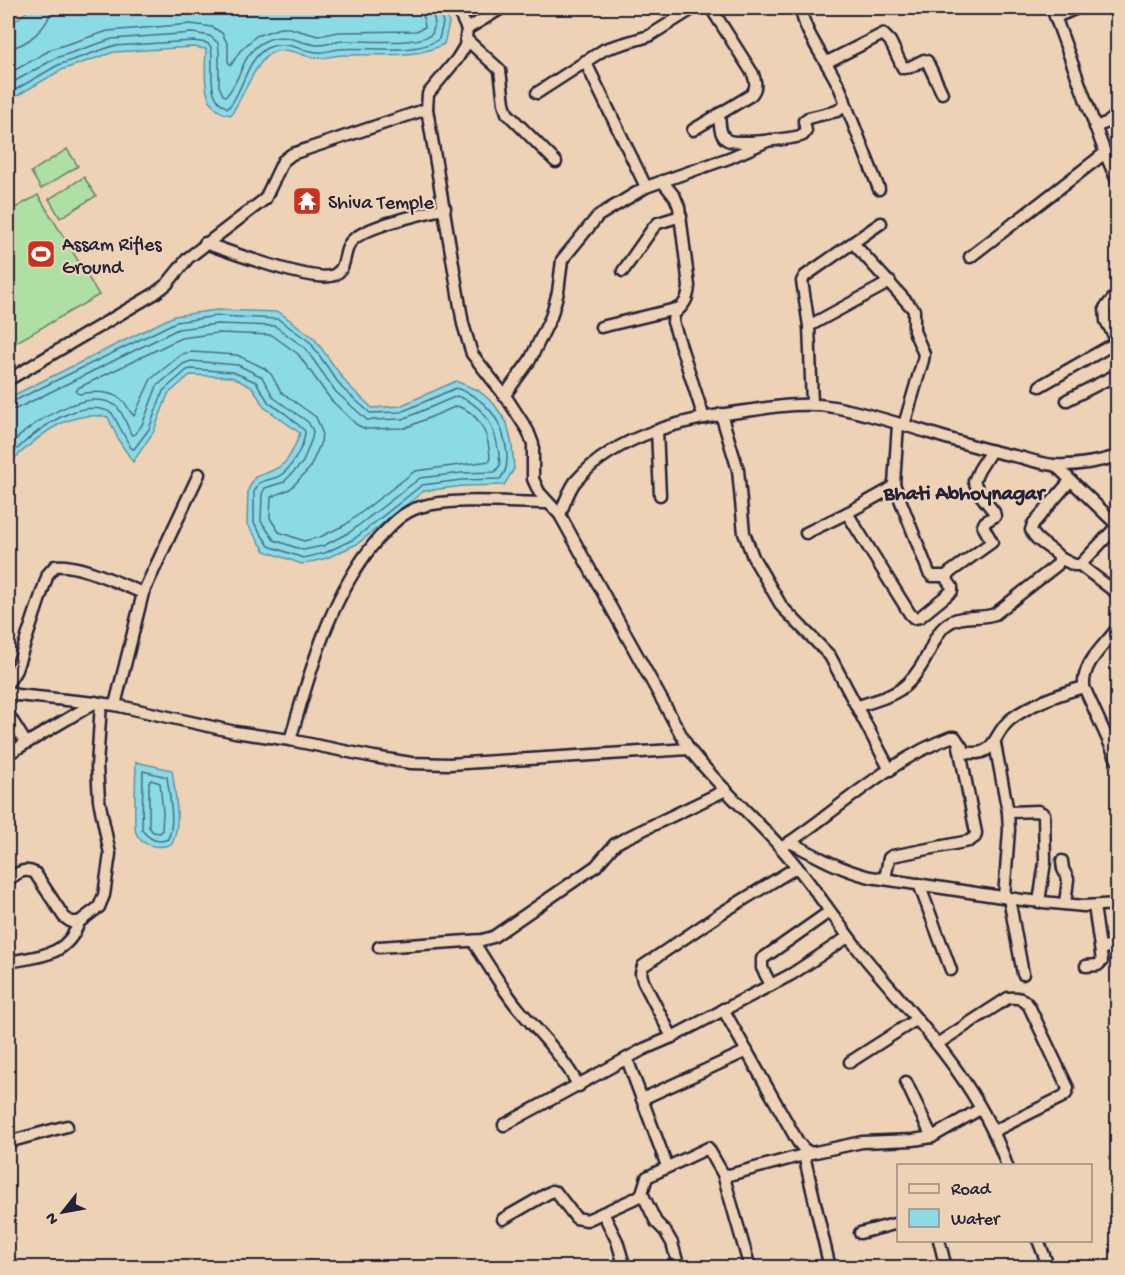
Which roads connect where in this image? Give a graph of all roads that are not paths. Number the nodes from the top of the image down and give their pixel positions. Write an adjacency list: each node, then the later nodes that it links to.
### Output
1 (457, 8): 8 (street)
2 (502, 8): 8 (street)
3 (694, 8): 9 (street)
4 (711, 8): 16 (street)
5 (801, 8): 10 (street)
6 (1077, 8): 7 (street)
7 (1054, 12): 17 (street)
8 (466, 34): 14 (street); 21 (street)
9 (585, 61): 11 (street); 24 (street)
10 (827, 62): 12 (street); 13 (street)
11 (537, 93)
12 (942, 93)
13 (846, 105): 19 (street); 25 (street)
14 (427, 109): 26 (street); 29 (street)
15 (1118, 109): 17 (street)
16 (720, 114): 18 (street); 19 (street)
17 (1095, 127): 20 (street)
18 (693, 130)
19 (770, 140): 22 (street)
20 (1105, 153): 23 (street); 31 (street)
21 (556, 162)
22 (662, 181): 24 (street); 27 (street)
23 (1118, 183)
24 (646, 187): 42 (street)
25 (879, 189)
26 (445, 208): 29 (street); 42 (street)
27 (681, 216): 32 (street); 35 (street)
28 (881, 223): 30 (street)
29 (205, 243): 40 (street)
30 (854, 244): 33 (street); 36 (street)
31 (970, 256)
32 (623, 271)
33 (890, 282): 36 (street); 47 (street)
34 (1118, 293): 38 (street)
35 (680, 308): 37 (street); 46 (street)
36 (809, 326): 44 (street)
37 (601, 327)
38 (1117, 343): 41 (street)
39 (1118, 374): 43 (street)
40 (8, 380)
41 (1040, 386)
42 (504, 396): 56 (street)
43 (1067, 400)
44 (812, 404): 45 (street); 47 (street)
45 (721, 414): 46 (street); 72 (street)
46 (704, 418): 48 (street)
47 (901, 424): 49 (street); 54 (street)
48 (657, 431): 55 (street); 58 (street)
49 (991, 451): 51 (street); 63 (street)
50 (1118, 456): 51 (street)
51 (1054, 465): 53 (street)
52 (199, 474): 64 (street)
53 (1070, 481): 59 (street); 61 (street)
54 (894, 484): 57 (street); 63 (street)
55 (660, 495)
56 (548, 503): 58 (street); 74 (street)
57 (848, 513): 60 (street); 63 (street)
58 (560, 515): 78 (street)
59 (1117, 526): 62 (street)
60 (806, 533)
61 (1060, 558): 62 (street); 72 (street)
62 (1080, 565): 65 (street)
63 (947, 576)
64 (143, 593): 67 (street); 71 (street)
65 (1118, 594)
66 (1118, 627): 68 (street)
67 (8, 683)
68 (1084, 687): 77 (street); 80 (street)
69 (8, 692): 70 (street)
70 (99, 702): 71 (street); 76 (street); 96 (street)
71 (115, 705): 74 (street)
72 (858, 706): 81 (street)
73 (8, 714): 76 (street)
74 (290, 740): 78 (street)
75 (958, 741): 77 (street); 81 (street); 87 (street)
76 (26, 743): 79 (street)
77 (995, 744): 83 (street)
78 (689, 749): 82 (street)
79 (8, 754)
80 (1118, 762)
81 (890, 770): 84 (street)
82 (726, 790): 84 (street); 98 (street)
83 (1008, 812): 90 (street); 91 (street)
84 (786, 845): 86 (street); 87 (street)
85 (1062, 861): 92 (street)
86 (797, 867): 95 (street); 109 (street)
87 (885, 879): 89 (street)
88 (8, 880): 96 (street)
89 (919, 884): 90 (street); 104 (street)
90 (1006, 898): 91 (street); 105 (street)
91 (1039, 902): 92 (street)
92 (1065, 904): 94 (street)
93 (1118, 904): 94 (street)
94 (1094, 906): 101 (street)
95 (829, 912): 97 (street); 106 (street)
96 (79, 922): 102 (street)
97 (848, 937): 106 (street); 108 (street)
98 (473, 941): 100 (street); 115 (street)
99 (1118, 944): 101 (street)
100 (379, 947)
101 (1101, 949): 103 (street)
102 (8, 962)
103 (1086, 966)
104 (951, 970)
105 (1023, 974)
106 (771, 985): 107 (street)
107 (723, 1010): 109 (street); 111 (street)
108 (917, 1019): 110 (street); 113 (street)
109 (672, 1037): 112 (street)
110 (937, 1044): 117 (street); 120 (street)
111 (747, 1051): 116 (street); 123 (street)
112 (627, 1059): 115 (street); 116 (street)
113 (850, 1062)
114 (906, 1082): 121 (street)
115 (579, 1086): 118 (street)
116 (642, 1099): 125 (street)
117 (980, 1109): 120 (street); 121 (street)
118 (504, 1125)
119 (67, 1126): 122 (street)
120 (994, 1131): 124 (street)
121 (932, 1137): 123 (street)
122 (8, 1142)
123 (807, 1154): 126 (street); 137 (street)
124 (1006, 1164)
125 (670, 1166): 126 (street); 127 (street)
126 (723, 1174): 136 (street)
127 (642, 1193): 128 (street); 135 (street)
128 (603, 1213): 129 (street); 134 (street)
129 (502, 1219)
130 (897, 1223): 131 (street)
131 (860, 1233)
132 (940, 1242): 138 (street)
133 (1039, 1242): 139 (street)
134 (625, 1268)
135 (679, 1268)
136 (750, 1268)
137 (830, 1268)
138 (946, 1268)
139 (1049, 1268)

